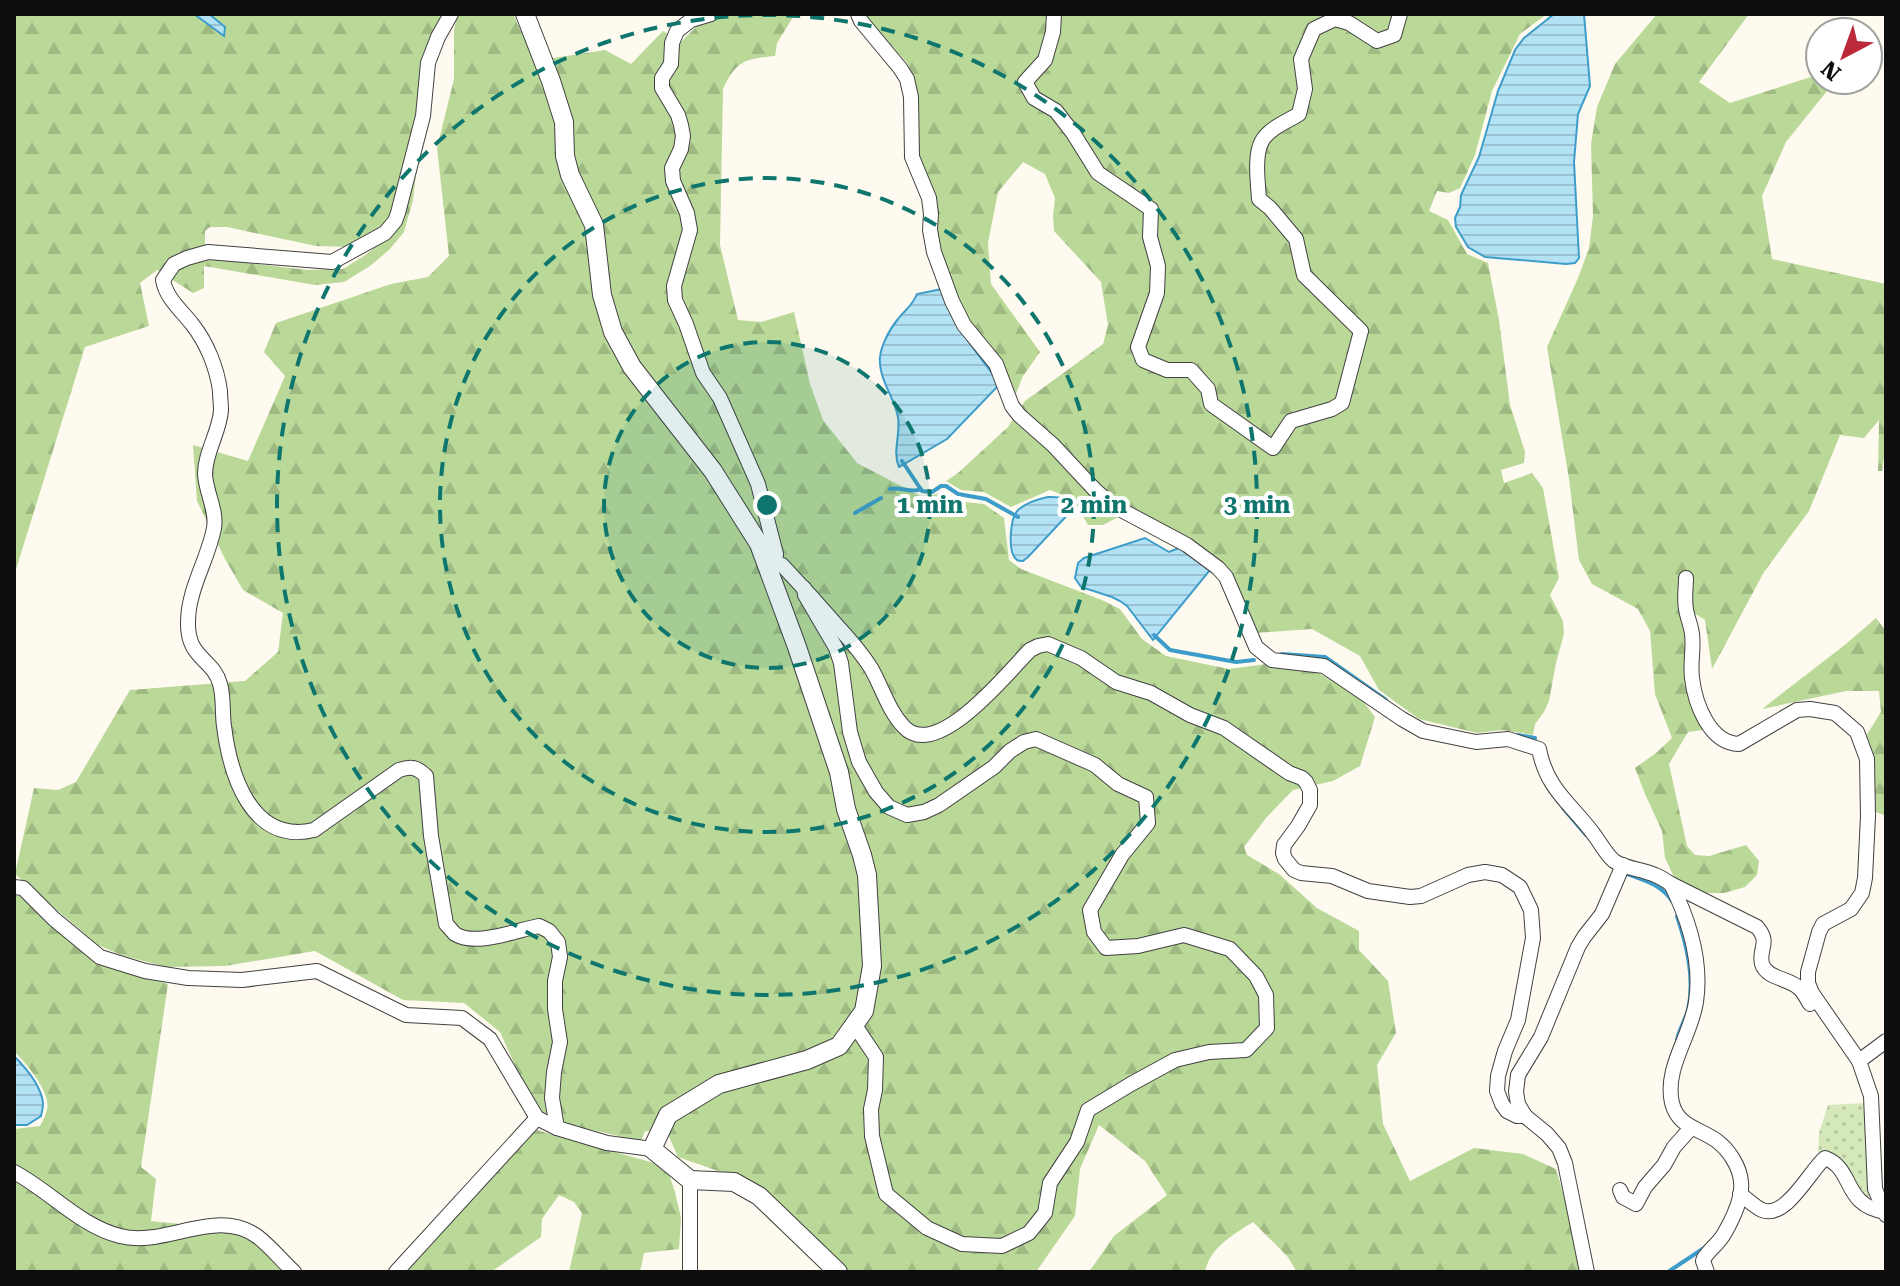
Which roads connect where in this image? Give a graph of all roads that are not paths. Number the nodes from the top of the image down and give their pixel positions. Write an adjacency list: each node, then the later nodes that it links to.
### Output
1 (451, 14): 19 (street)
2 (525, 14): 7 (street)
3 (711, 14): 7 (street)
4 (858, 14): 10 (street)
5 (1054, 14): 6 (street)
6 (1400, 14)
7 (771, 565): 9 (street); 14 (street)
8 (1686, 578): 13 (street)
9 (804, 588): 14 (street); 17 (street)
10 (1621, 870): 11 (street); 17 (street)
11 (1671, 884): 13 (street); 20 (street)
12 (14, 887): 18 (street)
13 (1829, 1017): 16 (street)
14 (854, 1024): 21 (street)
15 (1886, 1041): 16 (street)
16 (1859, 1061): 26 (street)
17 (1525, 1116): 31 (street)
18 (537, 1118): 19 (street); 28 (street)
19 (557, 1128): 21 (street)
20 (1689, 1130): 24 (street); 25 (street)
21 (652, 1149): 23 (street)
22 (14, 1172): 27 (street)
23 (690, 1180): 29 (street); 30 (street)
24 (1620, 1190)
25 (1740, 1194): 26 (street); 32 (street)
26 (1885, 1213)
27 (294, 1272)
28 (396, 1272)
29 (690, 1272)
30 (838, 1272)
31 (1587, 1272)
32 (1707, 1272)

